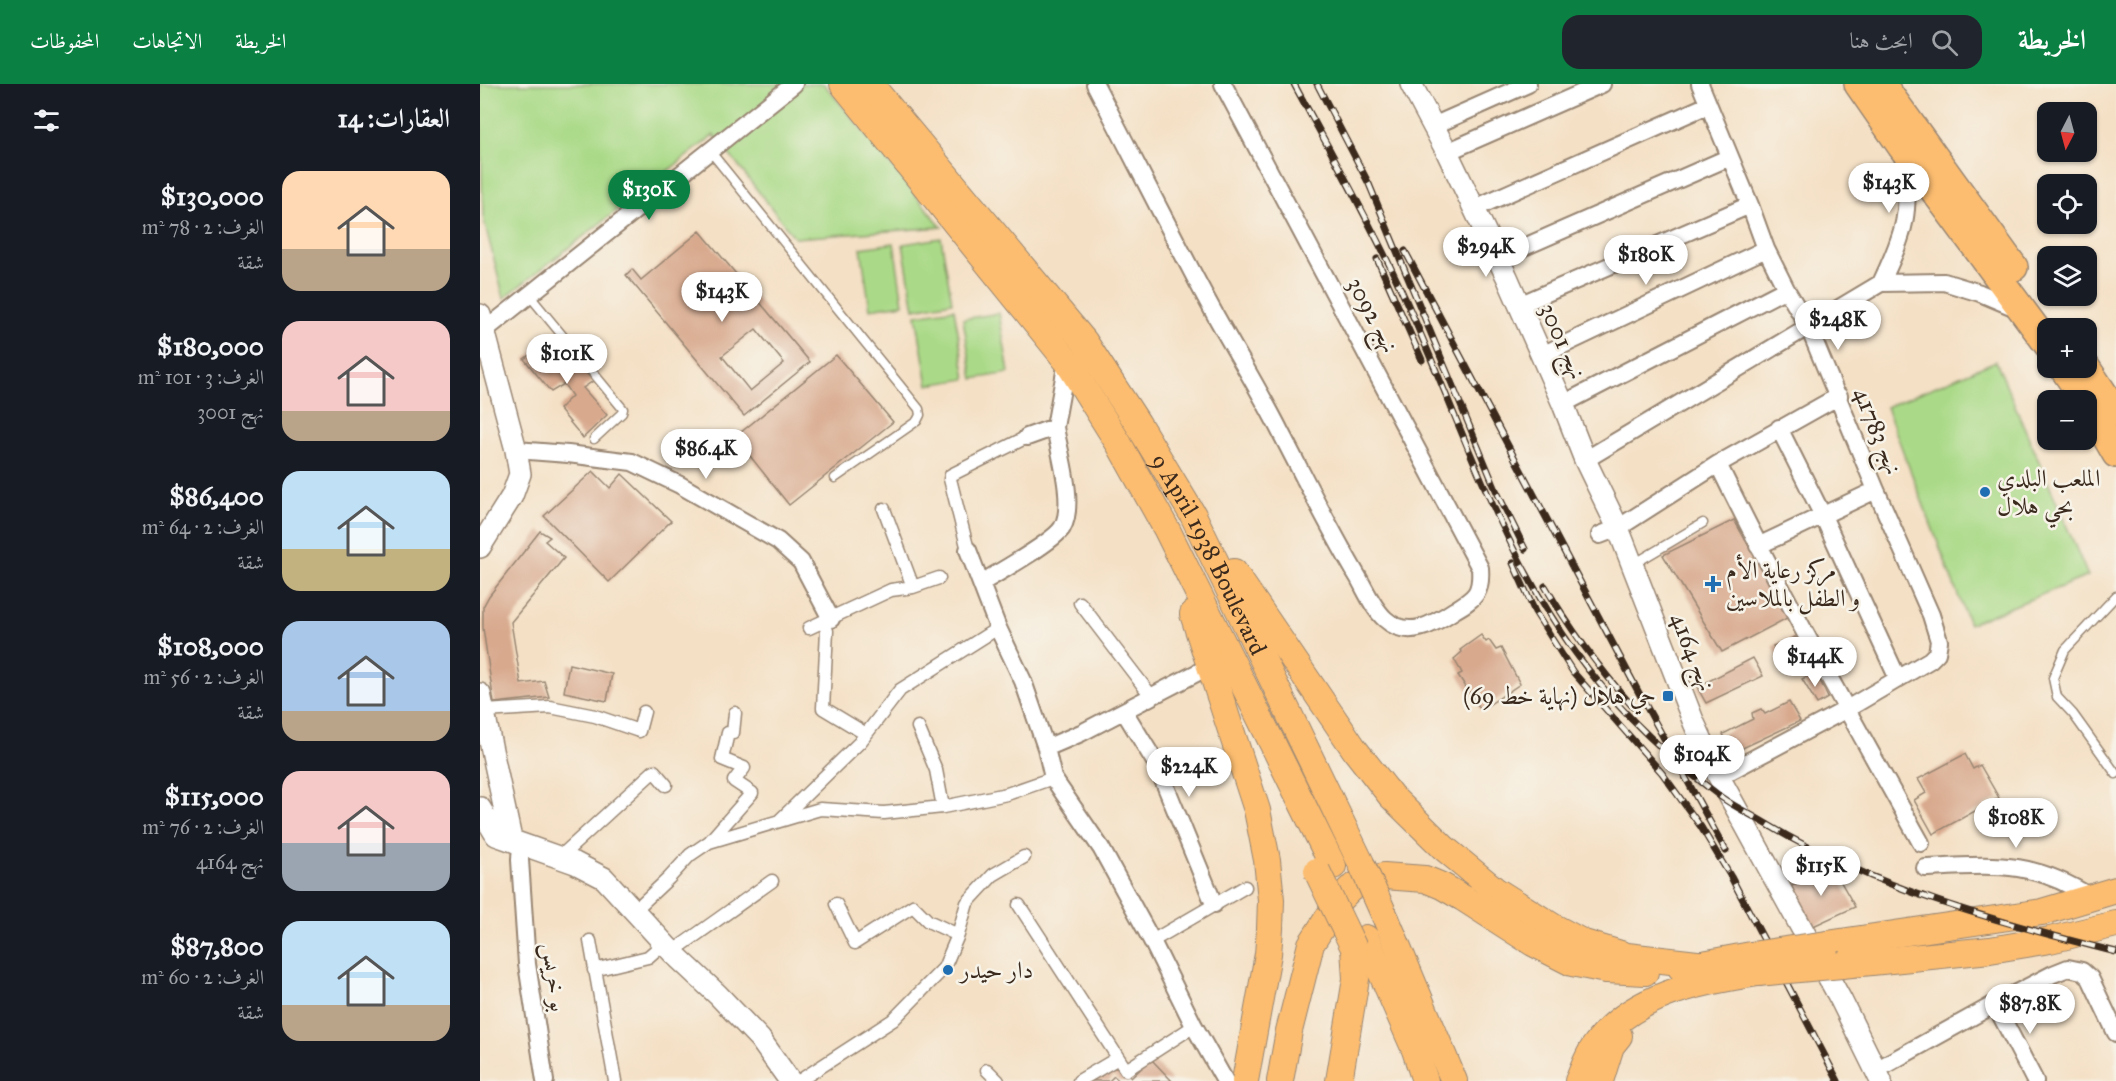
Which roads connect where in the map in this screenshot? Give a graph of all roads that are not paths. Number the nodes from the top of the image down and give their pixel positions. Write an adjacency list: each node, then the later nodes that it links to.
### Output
1 (794, 84): 15 (street)
2 (843, 84): 32 (main road, 9 April 1938 Boulevard)
3 (870, 84): 49 (main road, 9 April 1938 Boulevard)
4 (1095, 84): 5 (street, نهج 3092)
5 (1223, 84)
6 (1412, 84): 13 (street, نهج 3001)
7 (1528, 84): 13 (street)
8 (1602, 84): 16 (street)
9 (1700, 84): 12 (street, نهج 41783)
10 (1858, 84): 14 (highway)
11 (1882, 84): 27 (highway)
12 (1708, 105): 17 (street, نهج 41783); 19 (street)
13 (1433, 126): 16 (street, نهج 3001)
14 (1901, 146): 22 (street); 26 (highway)
15 (710, 151): 24 (street); 46 (lane)
16 (1447, 152): 19 (street, نهج 3001)
17 (1730, 157): 18 (street, نهج 41783); 21 (street)
18 (1750, 205): 20 (street, نهج 41783); 25 (street)
19 (1475, 208): 21 (street, نهج 3001)
20 (1766, 249): 23 (street, نهج 41783); 31 (street)
21 (1499, 258): 25 (street, نهج 3001)
22 (1881, 283): 26 (street); 29 (street)
23 (1786, 289): 29 (street, نهج 41783); 35 (street)
24 (529, 295): 28 (street); 41 (lane)
25 (1519, 305): 31 (street, نهج 3001)
26 (2024, 312): 30 (highway)
27 (2052, 318)
28 (482, 323): 42 (street)
29 (1809, 328): 34 (street, نهج 41783); 44 (street)
30 (2037, 330)
31 (1542, 355): 35 (street, نهج 3001)
32 (1067, 361): 38 (street); 52 (main road, 9 April 1938 Boulevard)
33 (2093, 378): 36 (highway)
34 (1839, 396): 39 (street); 47 (street, نهج 41783)
35 (1563, 404): 44 (street, نهج 3001)
36 (2116, 412)
37 (2097, 420): 43 (highway)
38 (1054, 426): 40 (street); 59 (street)
39 (1779, 428): 45 (street); 50 (street)
40 (1028, 437): 56 (street)
41 (594, 439)
42 (516, 450): 55 (street); 63 (street)
43 (2116, 454)
44 (1585, 460): 53 (street, نهج 4164)
45 (1718, 464): 53 (street); 54 (street)
46 (835, 478)
47 (1876, 490): 50 (street); 67 (street, نهج 41783)
48 (884, 509): 60 (street)
49 (1193, 515): 104 (main road); 127 (main road, 9 April 1938 Boulevard, bridge)
50 (1823, 516): 54 (street); 67 (street)
51 (1703, 524): 57 (lane)
52 (1167, 531): 66 (main road); 102 (main road, 9 April 1938 Boulevard)
53 (1609, 531): 57 (street, نهج 4164)
54 (1758, 546): 70 (street)
55 (480, 547)
56 (968, 550): 59 (street)
57 (1632, 565): 78 (street, نهج 4164)
58 (939, 578): 60 (street)
59 (981, 583): 65 (street)
60 (913, 587): 63 (street)
61 (2116, 596): 77 (lane)
62 (1080, 603): 68 (street)
63 (827, 621): 64 (street); 75 (street)
64 (809, 628)
65 (998, 628): 75 (street); 76 (street)
66 (1210, 666): 68 (street); 122 (main road)
67 (1898, 679): 70 (street)
68 (1152, 697): 71 (street)
69 (482, 703): 72 (street); 84 (street)
70 (1847, 709): 78 (street); 86 (street)
71 (1124, 711): 76 (street); 96 (street)
72 (644, 712)
73 (735, 713): 85 (street)
74 (918, 727): 81 (street)
75 (866, 734): 83 (street)
76 (1046, 748): 79 (street)
77 (2116, 774)
78 (1719, 777): 114 (street, نهج 4164)
79 (1053, 778): 81 (street); 101 (street)
80 (666, 785): 87 (street)
81 (943, 807): 83 (street)
82 (480, 808): 84 (street)
83 (779, 821): 85 (street)
84 (502, 837): 87 (street); 115 (street, بو خريس)
85 (709, 842): 97 (street)
86 (1921, 843)
87 (560, 857): 97 (street)
88 (1024, 857): 99 (street)
89 (1924, 868): 93 (street)
90 (772, 881): 103 (street)
91 (1245, 886): 96 (street)
92 (2116, 890): 93 (main road)
93 (2092, 898): 105 (main road, bridge)
94 (836, 904): 99 (street)
95 (1019, 904): 112 (street)
96 (1214, 904): 101 (street)
97 (634, 911): 103 (street)
98 (2116, 924): 105 (main road, bridge)
99 (958, 935): 118 (street)
100 (590, 941): 106 (street)
101 (1152, 941): 110 (street)
102 (1360, 943): 109 (main road); 126 (main road, 9 April 1938 Boulevard)
103 (668, 948): 106 (street); 117 (street)
104 (1697, 964): 105 (main road); 123 (main road)
105 (1755, 964): 107 (main road)
106 (594, 970): 116 (street)
107 (1656, 1000): 128 (main road); 129 (main road)
108 (1995, 1004): 111 (street); 114 (street); 130 (street)
109 (1350, 1019): 124 (main road); 125 (main road)
110 (1194, 1026): 112 (street); 121 (street)
111 (2116, 1033)
112 (1118, 1058): 120 (street)
113 (987, 1070): 119 (street)
114 (1879, 1075)
115 (545, 1081)
116 (615, 1081)
117 (790, 1081)
118 (799, 1081)
119 (998, 1081)
120 (1079, 1081)
121 (1225, 1081)
122 (1245, 1081)
123 (1280, 1081)
124 (1339, 1081)
125 (1351, 1081)
126 (1425, 1081)
127 (1454, 1081)
128 (1578, 1081)
129 (1600, 1081)
130 (2035, 1081)

